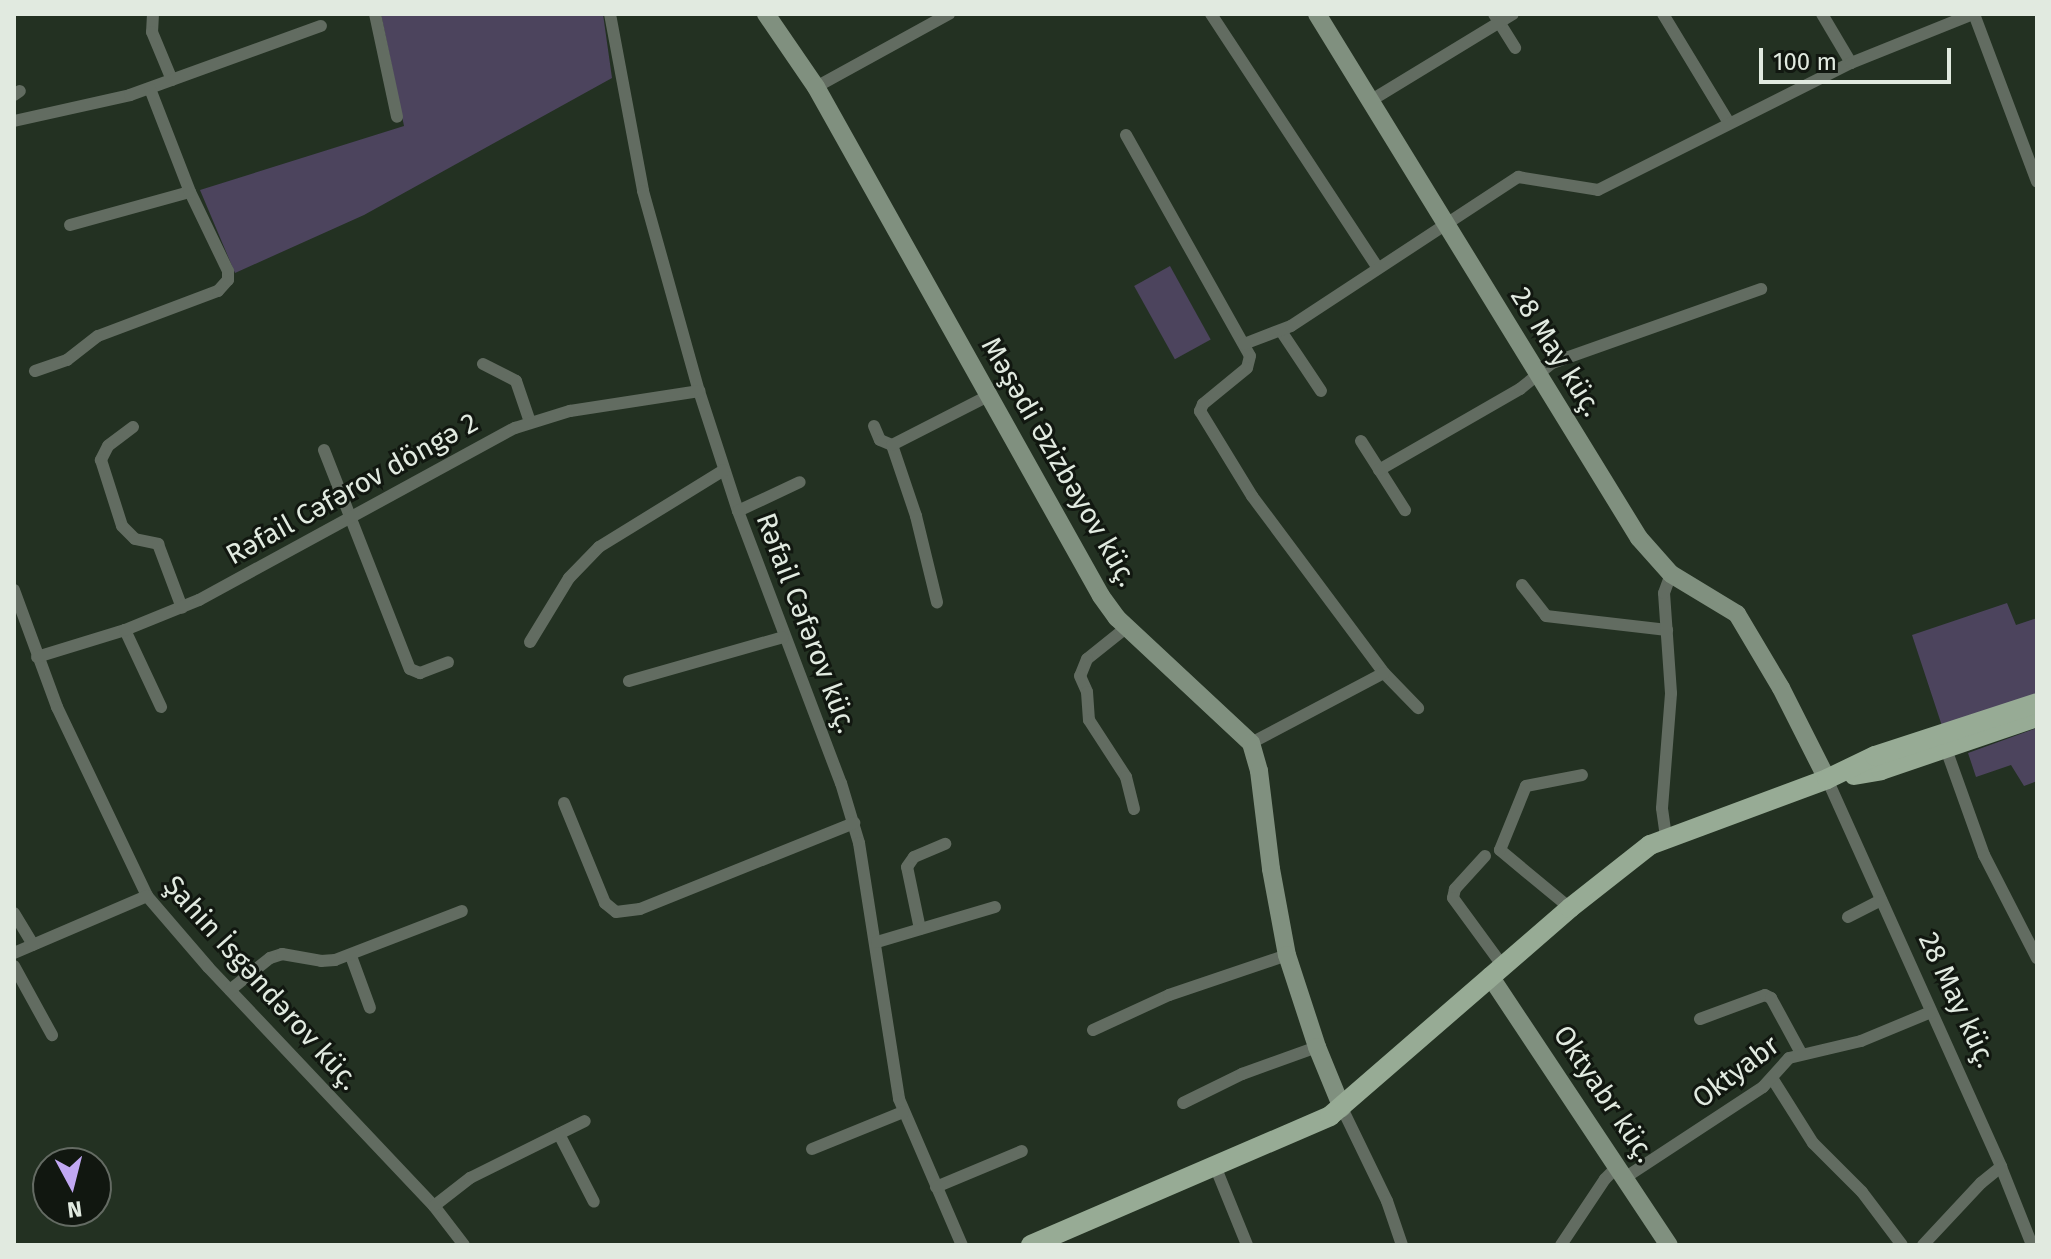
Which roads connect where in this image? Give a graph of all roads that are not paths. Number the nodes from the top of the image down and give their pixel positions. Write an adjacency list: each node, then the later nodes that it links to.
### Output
1 (153, 14): 16 (street)
2 (375, 14): 20 (street)
3 (610, 14): 36 (street, Rəfail Cəfərov küç.)
4 (766, 14): 17 (street, Məşədi Əzizbəyov küç.)
5 (949, 14): 17 (street)
6 (1211, 14): 29 (street)
7 (1317, 14): 19 (street, 28 May küç.)
8 (1513, 14): 12 (street)
9 (1663, 14): 22 (street)
10 (1822, 14): 15 (street)
11 (1973, 14): 15 (street); 24 (street)
12 (1496, 18): 14 (street); 19 (street)
13 (321, 26): 16 (street)
14 (1515, 48)
15 (1851, 63): 22 (street)
16 (172, 80): 18 (street)
17 (816, 87): 38 (street, Məşədi Əzizbəyov küç.)
18 (150, 89): 21 (street); 26 (street)
19 (1370, 101): 27 (street, 28 May küç.)
20 (397, 117)
21 (14, 121)
22 (1729, 123): 27 (street)
23 (1126, 135): 32 (street)
24 (2032, 149): 25 (street)
25 (2037, 182)
26 (190, 192): 28 (street); 34 (street)
27 (1444, 223): 29 (street); 35 (street, 28 May küç.)
28 (70, 225)
29 (1377, 267): 31 (street)
30 (1761, 289): 35 (street)
31 (1281, 331): 32 (street); 37 (street)
32 (1244, 344): 63 (street)
33 (483, 364): 39 (street)
34 (35, 371)
35 (1537, 374): 46 (street); 51 (street, 28 May küç.)
36 (699, 391): 39 (street, Rəfail Cəfərov döngə 2); 45 (street, Rəfail Cəfərov küç.)
37 (1321, 391)
38 (988, 396): 43 (street); 56 (street, Məşədi Əzizbəyov küç.)
39 (530, 422): 50 (street, Rəfail Cəfərov döngə 2)
40 (874, 426): 43 (street)
41 (133, 427): 55 (street)
42 (1361, 441): 46 (street)
43 (892, 445): 54 (street)
44 (324, 450): 50 (street)
45 (724, 470): 49 (street, Rəfail Cəfərov küç.); 60 (street)
46 (1379, 470): 48 (street)
47 (800, 482): 49 (street)
48 (1405, 510)
49 (738, 511): 59 (street, Rəfail Cəfərov küç.)
50 (350, 518): 55 (street, Rəfail Cəfərov döngə 2); 62 (street)
51 (1671, 574): 58 (street); 72 (street, 28 May küç.)
52 (1522, 585): 58 (street)
53 (14, 590): 61 (street, Şahin İsgəndərov küç.)
54 (937, 602)
55 (182, 608): 57 (street, Rəfail Cəfərov döngə 2)
56 (1127, 627): 69 (street, Məşədi Əzizbəyov küç.); 74 (street)
57 (125, 630): 61 (street, Rəfail Cəfərov döngə 2); 66 (street)
58 (1667, 630): 76 (street)
59 (783, 637): 64 (street); 75 (street, Rəfail Cəfərov küç.)
60 (530, 642)
61 (37, 657): 79 (street, Şahin İsgəndərov küç.)
62 (448, 662)
63 (1384, 673): 67 (street); 69 (street)
64 (629, 681)
65 (2037, 703): 72 (main road)
66 (161, 707)
67 (1418, 708)
68 (2037, 717): 70 (main road)
69 (1251, 743): 90 (street)
70 (1946, 749): 72 (main road); 92 (street)
71 (1582, 775): 82 (street)
72 (1827, 779): 76 (main road); 80 (street, 28 May küç.)
73 (564, 803): 75 (street)
74 (1134, 809)
75 (854, 823): 87 (street, Rəfail Cəfərov küç.)
76 (1666, 837): 82 (main road)
77 (945, 844): 86 (street)
78 (1485, 856): 94 (street)
79 (147, 896): 88 (street); 95 (street, Şahin İsgəndərov küç.)
80 (1881, 900): 85 (street); 97 (street, 28 May küç.)
81 (995, 907): 86 (street)
82 (1570, 908): 94 (main road)
83 (462, 911): 91 (street)
84 (14, 913): 88 (street)
85 (1848, 917)
86 (920, 929): 87 (street)
87 (877, 942): 106 (street, Rəfail Cəfərov küç.)
88 (33, 945): 89 (street)
89 (14, 953)
90 (1287, 955): 99 (street); 101 (street)
91 (351, 956): 95 (street); 96 (street)
92 (2037, 958)
93 (14, 966): 100 (street)
94 (1496, 971): 105 (main road); 113 (street, Oktyabr küç.)
95 (230, 990): 116 (street, Şahin İsgəndərov küç.)
96 (370, 1008)
97 (1931, 1012): 102 (street, Oktyabr); 112 (street, 28 May küç.)
98 (1700, 1019): 102 (street)
99 (1093, 1030)
100 (52, 1035)
101 (1317, 1047): 104 (street); 105 (street)
102 (1801, 1053): 103 (street, Oktyabr)
103 (1772, 1078): 113 (street, Oktyabr); 124 (street)
104 (1183, 1103)
105 (1342, 1108): 111 (main road); 121 (street)
106 (903, 1112): 109 (street); 114 (street, Rəfail Cəfərov küç.)
107 (585, 1121): 108 (street)
108 (559, 1134): 115 (street); 116 (street)
109 (812, 1149)
110 (1022, 1151): 114 (street)
111 (1215, 1166): 119 (main road); 120 (street)
112 (2001, 1167): 125 (street); 126 (street, 28 May küç.)
113 (1622, 1172): 122 (street, Oktyabr); 123 (street, Oktyabr küç.)
114 (936, 1187): 118 (street, Rəfail Cəfərov küç.)
115 (594, 1202)
116 (434, 1206): 117 (street, Şahin İsgəndərov küç.)
117 (464, 1245)
118 (962, 1245)
119 (1031, 1245)
120 (1247, 1245)
121 (1402, 1245)
122 (1561, 1245)
123 (1669, 1245)
124 (1902, 1245)
125 (1923, 1245)
126 (2032, 1245)

